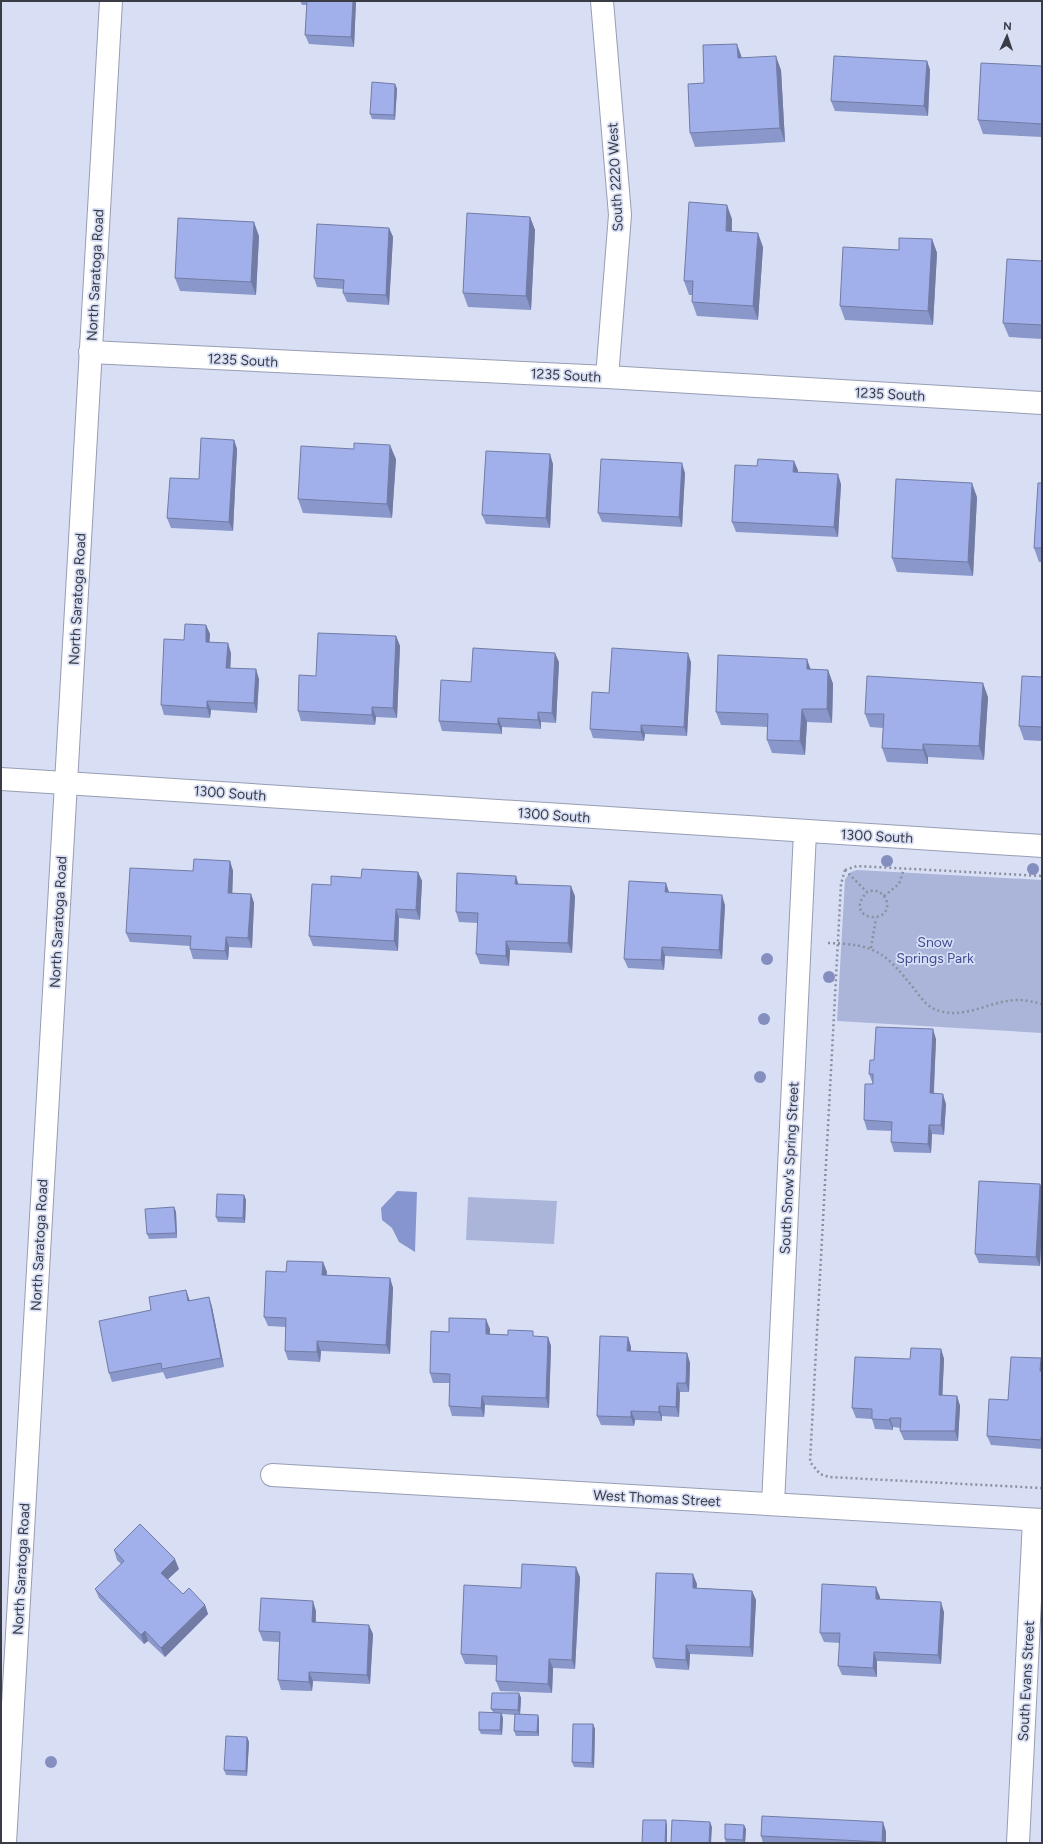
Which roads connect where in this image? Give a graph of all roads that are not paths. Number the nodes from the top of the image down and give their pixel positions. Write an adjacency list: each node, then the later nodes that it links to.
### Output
1 (111, 1): 3 (street, North Saratoga Road)
2 (602, 1): 4 (street, South 2220 West)
3 (90, 352): 4 (street, 1235 South); 7 (street, North Saratoga Road)
4 (607, 377): 5 (street, 1235 South)
5 (1042, 403)
6 (1, 779): 7 (street, 1300 South)
7 (66, 783): 8 (street, 1300 South); 13 (street, North Saratoga Road)
8 (805, 832): 9 (street, 1300 South); 11 (street, South Snow's Spring Street)
9 (1042, 846)
10 (272, 1475): 11 (street, West Thomas Street)
11 (773, 1504): 12 (street, West Thomas Street)
12 (1038, 1520): 14 (street, South Evans Street)
13 (5, 1843)
14 (1018, 1843)

